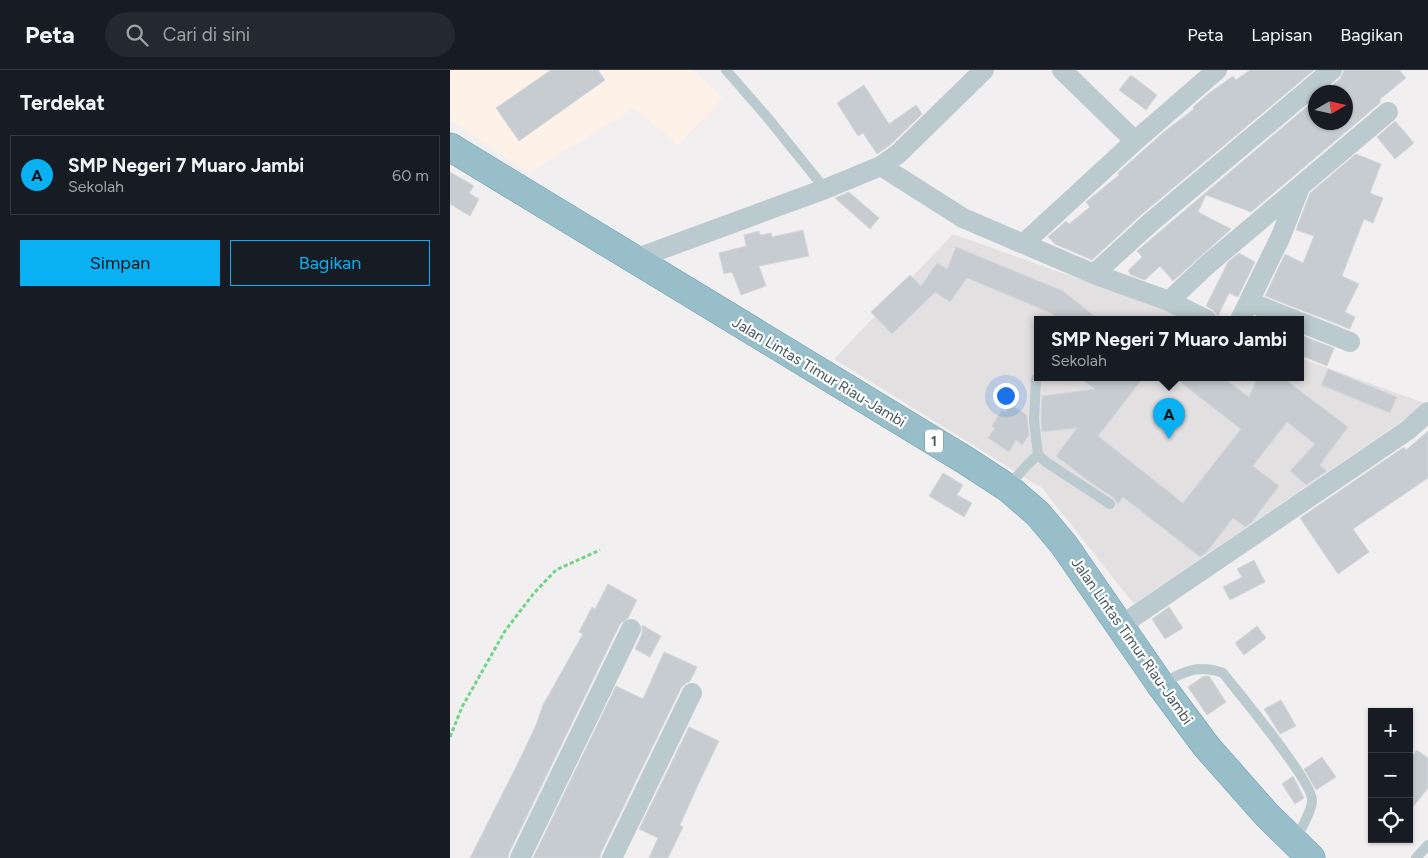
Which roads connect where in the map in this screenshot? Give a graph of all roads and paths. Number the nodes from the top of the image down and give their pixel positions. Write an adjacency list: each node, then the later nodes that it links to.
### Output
1 (726, 70): 11 (lane)
2 (984, 70): 9 (street)
3 (1062, 70): 7 (street)
4 (1217, 70): 7 (street)
5 (1332, 70): 14 (street)
6 (1388, 112): 10 (street)
7 (1135, 141): 12 (street)
8 (450, 147): 13 (highway, Jalan Lintas Timur Riau-Jambi / 1)
9 (881, 166): 11 (street); 12 (street)
10 (1301, 185): 15 (street); 16 (street)
11 (825, 189): 13 (street)
12 (1024, 244): 14 (street)
13 (635, 260): 25 (highway, Jalan Lintas Timur Riau-Jambi / 1)
14 (1094, 274): 15 (street)
15 (1169, 301): 17 (street)
16 (1249, 302): 18 (street); 19 (street)
17 (1200, 316)
18 (1242, 316)
19 (1285, 316)
20 (1304, 324): 21 (street)
21 (1350, 342)
22 (1036, 381): 24 (lane)
23 (1428, 412): 28 (street)
24 (1038, 455): 25 (lane); 26 (lane)
25 (1008, 488): 28 (highway, Jalan Lintas Timur Riau-Jambi / 1)
26 (1110, 504)
27 (600, 550): 32 (path)
28 (1120, 626): 30 (highway, Jalan Lintas Timur Riau-Jambi / 1)
29 (631, 629): 35 (street)
30 (1160, 684): 34 (highway, Jalan Lintas Timur Riau-Jambi / 1); 34 (lane)
31 (692, 694): 36 (street)
32 (450, 737)
33 (1428, 844): 37 (lane)
34 (1303, 850)
35 (520, 858)
36 (612, 858)
37 (1416, 858)

